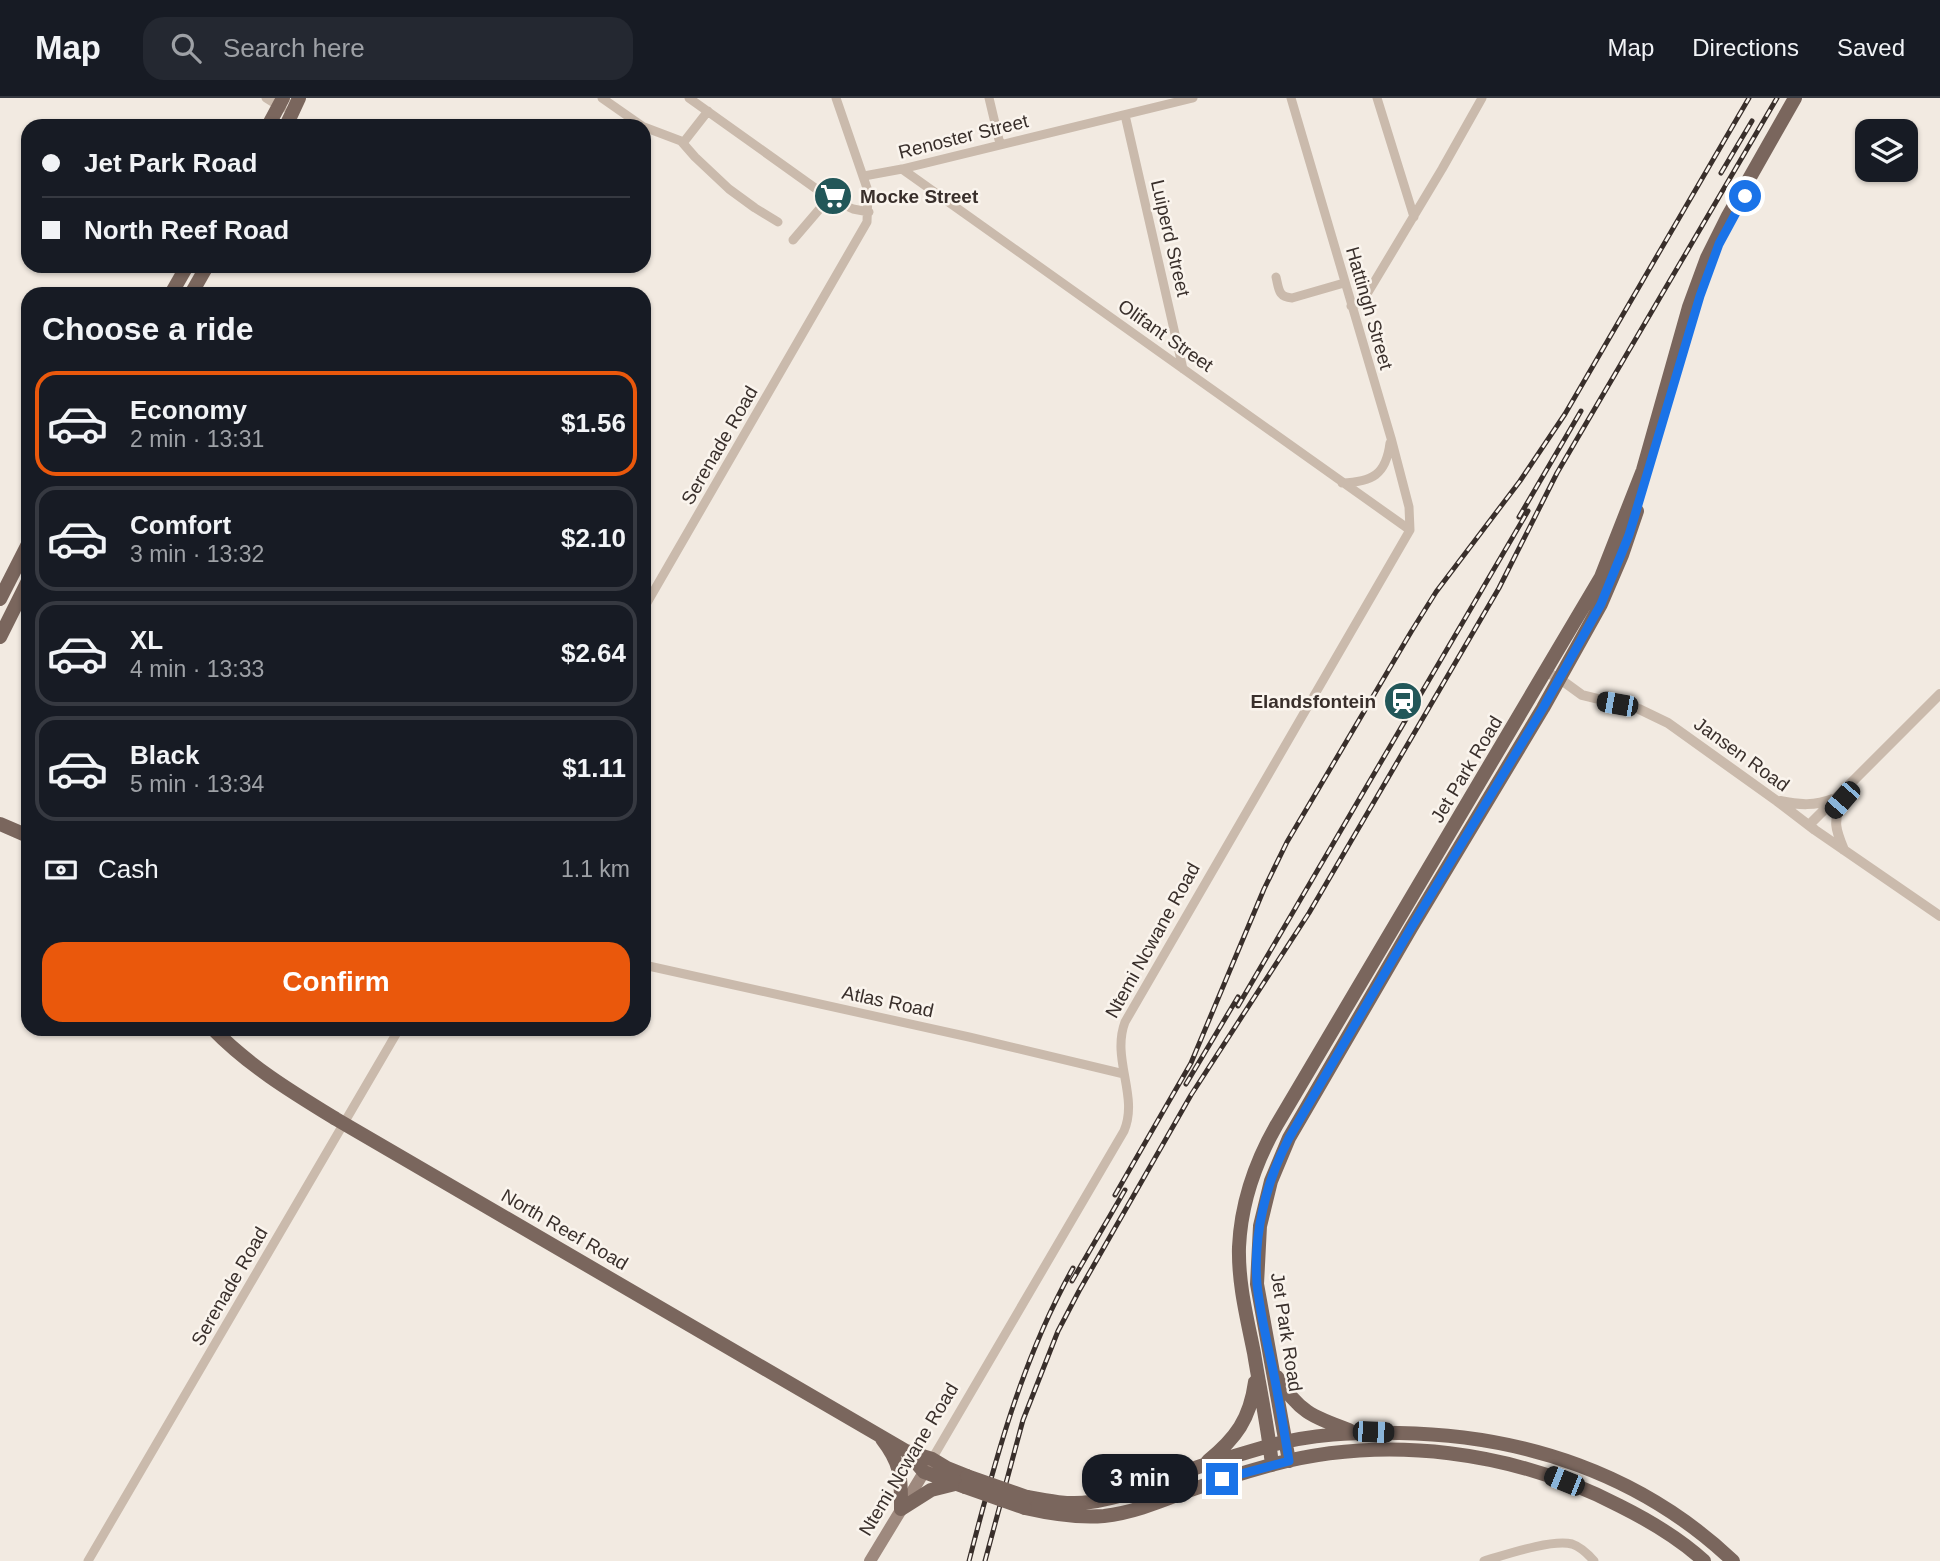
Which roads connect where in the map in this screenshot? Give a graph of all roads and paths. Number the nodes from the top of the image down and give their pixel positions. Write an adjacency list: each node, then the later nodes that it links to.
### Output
1 (266, 98): 13 (street)
2 (299, 98): 18 (main road)
3 (602, 98): 19 (street)
4 (689, 98): 14 (street)
5 (836, 98): 24 (street)
6 (989, 98): 22 (street)
7 (1193, 98): 15 (street, Renoster Street)
8 (1291, 98): 31 (street, Hattingh Street)
9 (1377, 98): 27 (street)
10 (1482, 98): 27 (street)
11 (1795, 98): 42 (main road, Jet Park Road)
12 (1802, 98): 43 (main road, Jet Park Road)
13 (281, 102): 16 (main road); 17 (street)
14 (708, 111): 21 (street); 25 (street)
15 (1125, 115): 22 (street, Renoster Street); 33 (street, Luiperd Street)
16 (272, 119)
17 (289, 119)
18 (289, 119)
19 (633, 119)
20 (651, 129): 21 (street)
21 (683, 143): 28 (street)
22 (1000, 144): 23 (street, Renoster Street)
23 (902, 169): 24 (street, Renoster Street); 33 (street, Olifant Street)
24 (864, 176): 26 (street)
25 (829, 198): 26 (street); 29 (street)
26 (869, 212): 39 (street, Serenade Road)
27 (1414, 216): 32 (street)
28 (778, 222)
29 (793, 240)
30 (1276, 277): 31 (street)
31 (1344, 282): 32 (street, Hattingh Street)
32 (1351, 306): 34 (street, Hattingh Street)
33 (1183, 369): 35 (street, Olifant Street)
34 (1391, 438): 35 (street); 36 (street, Hattingh Street)
35 (1342, 483): 36 (street, Olifant Street)
36 (1409, 530): 56 (street, Ntemi Ncwane Road)
37 (21, 558): 40 (main road)
38 (21, 595): 41 (main road)
39 (651, 596)
40 (0, 599)
41 (0, 637)
42 (1546, 671): 43 (street, Jansen Road); 59 (main road, Jet Park Road)
43 (1560, 679): 47 (street, Jansen Road); 58 (main road, Jet Park Road)
44 (1940, 694): 46 (street)
45 (1940, 702): 46 (street)
46 (1840, 798): 47 (street); 49 (street); 51 (street)
47 (1777, 801): 49 (street, Jansen Road)
48 (0, 824): 50 (main road)
49 (1812, 828): 51 (street, Jansen Road)
50 (21, 832)
51 (1844, 850): 52 (street, Jansen Road)
52 (1940, 916)
53 (651, 967): 56 (street, Atlas Road)
54 (219, 1036): 57 (main road, North Reef Road)
55 (395, 1036): 57 (street, Serenade Road)
56 (1124, 1074): 65 (street, Ntemi Ncwane Road)
57 (345, 1123): 61 (main road, North Reef Road); 72 (street, Serenade Road)
58 (1273, 1370): 60 (main road); 62 (main road, Jet Park Road)
59 (1256, 1372): 63 (main road, Jet Park Road); 67 (main road)
60 (1355, 1432): 62 (main road); 77 (main road)
61 (877, 1433): 65 (main road, North Reef Road); 70 (main road)
62 (1286, 1442): 63 (main road, North Reef Road); 64 (main road, Jet Park Road)
63 (1270, 1446): 66 (main road, Jet Park Road); 67 (main road, North Reef Road)
64 (1289, 1461): 66 (main road, North Reef Road); 76 (main road)
65 (928, 1465): 68 (main road, North Reef Road); 70 (main road, Ntemi Ncwane Road)
66 (1272, 1465): 69 (main road, North Reef Road)
67 (1201, 1466): 69 (main road, North Reef Road)
68 (963, 1482): 69 (main road, North Reef Road, bridge); 70 (main road)
69 (1026, 1502)
70 (901, 1509): 73 (main road, Ntemi Ncwane Road)
71 (1514, 1557): 74 (street); 75 (street)
72 (88, 1561)
73 (870, 1561)
74 (1483, 1561)
75 (1594, 1561)
76 (1704, 1561)
77 (1733, 1561)

